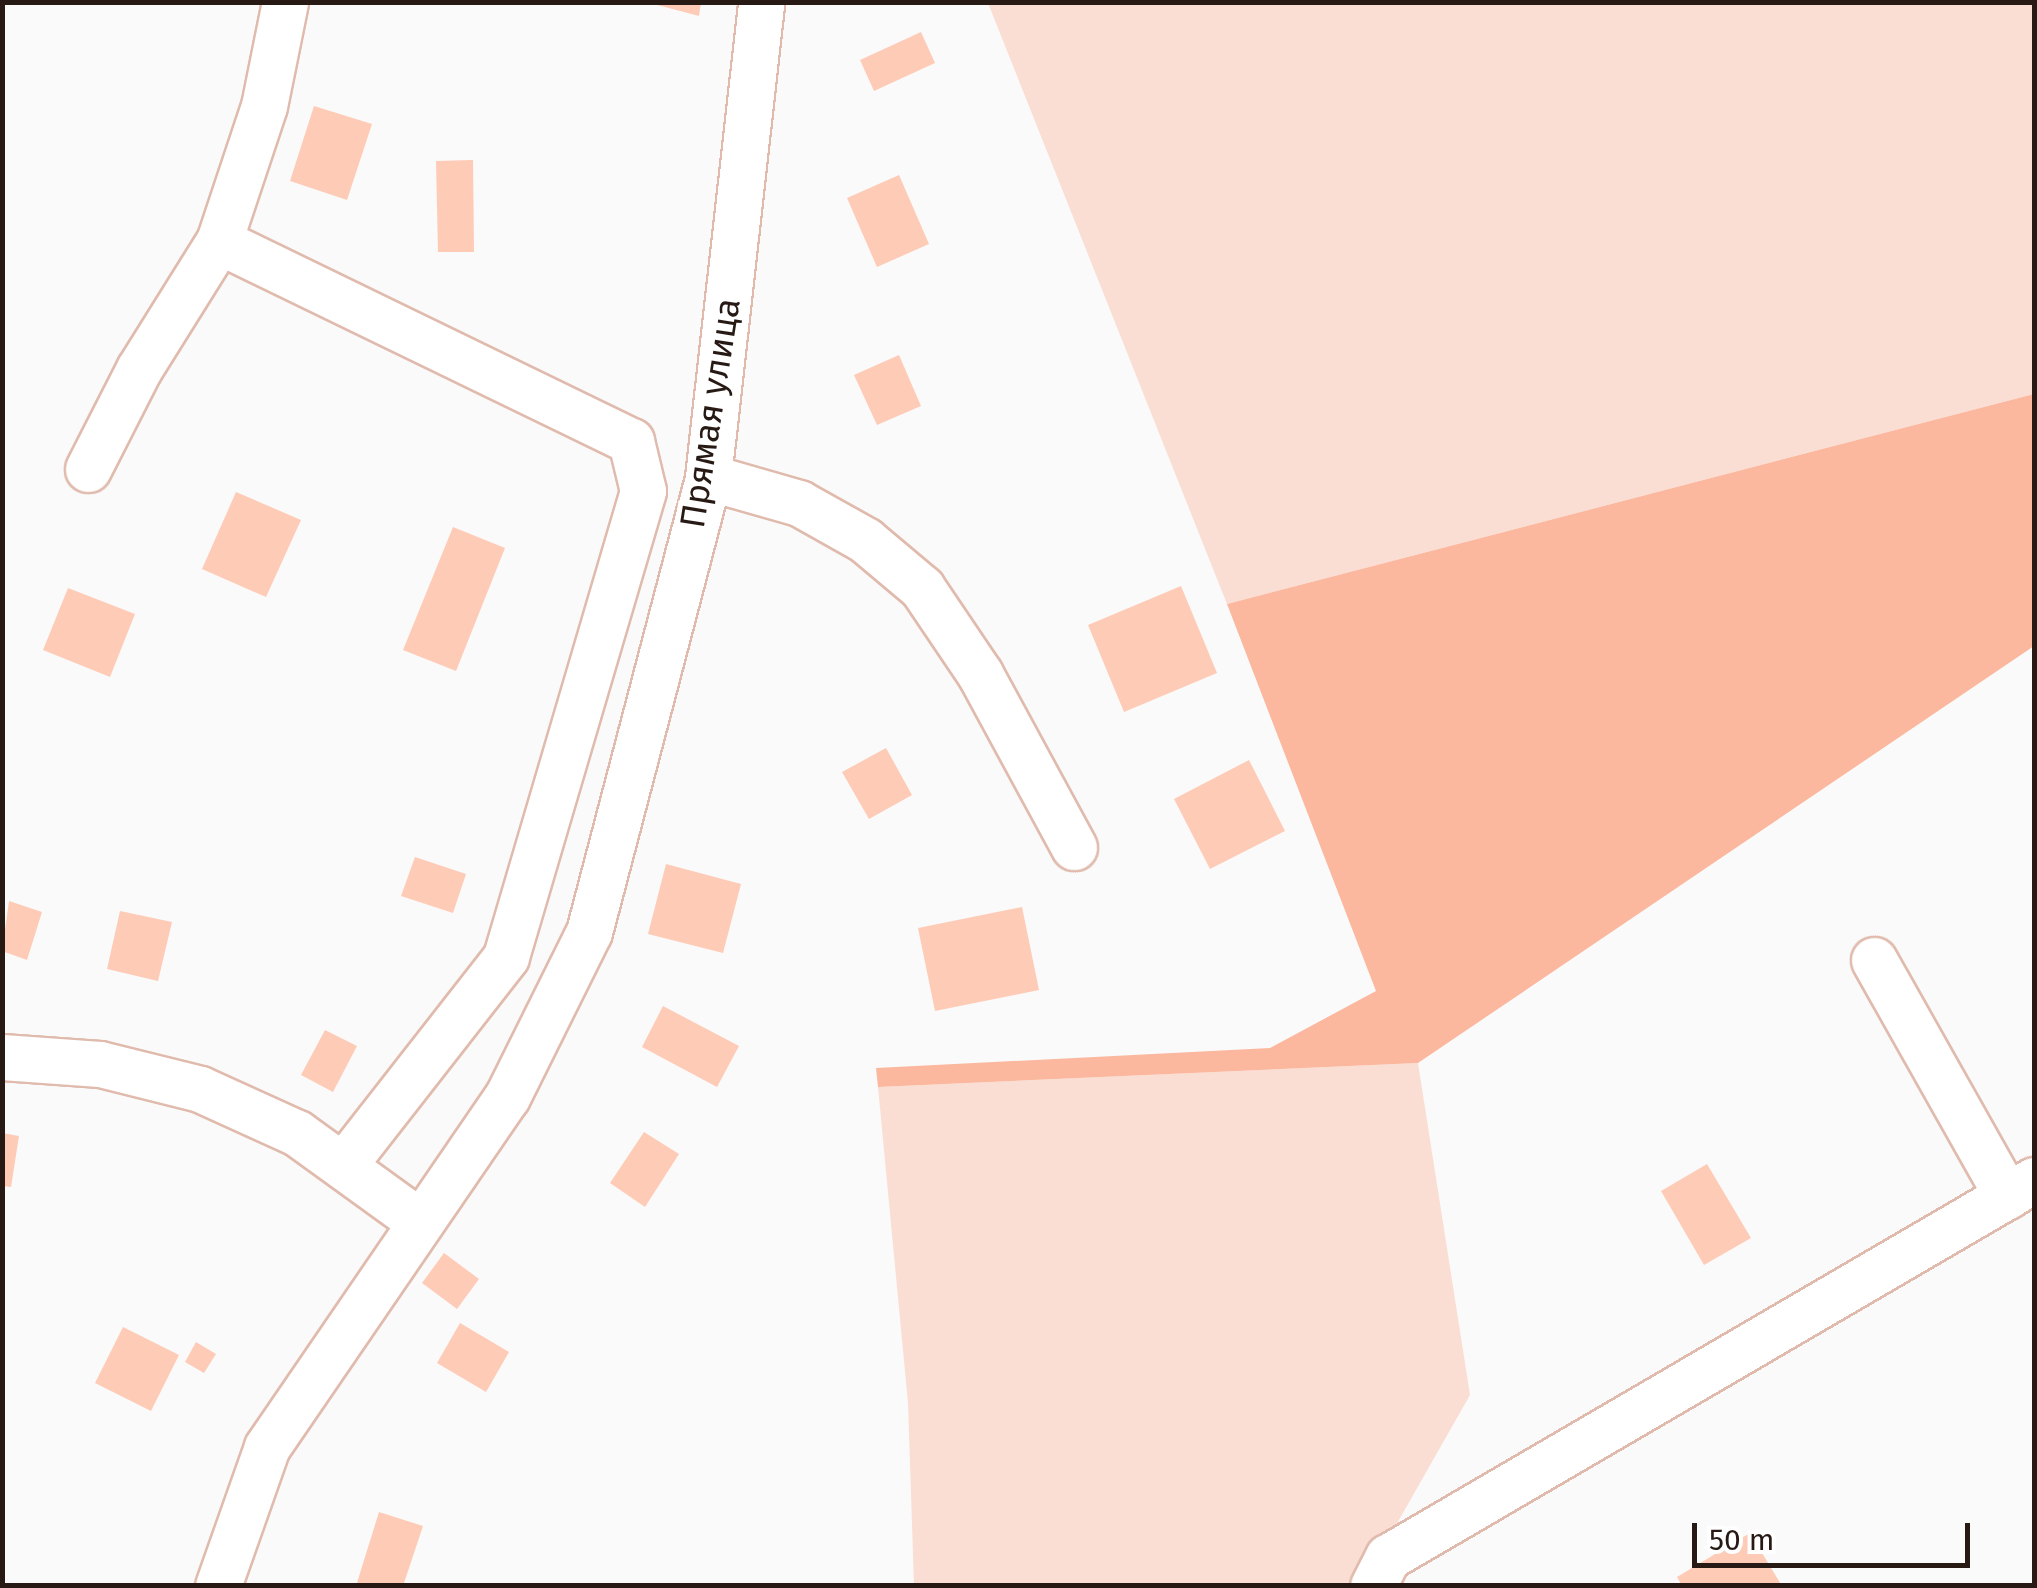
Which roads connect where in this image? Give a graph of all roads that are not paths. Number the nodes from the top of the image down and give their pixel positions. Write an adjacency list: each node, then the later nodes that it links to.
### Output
1 (285, 2): 3 (street)
2 (761, 2): 5 (street, Прямая улица)
3 (219, 242): 4 (street); 9 (street)
4 (88, 470)
5 (708, 477): 6 (street); 11 (street, Прямая улица)
6 (1074, 847)
7 (1874, 960): 10 (street)
8 (2, 1057): 9 (street)
9 (345, 1163): 11 (street)
10 (2021, 1188): 13 (street)
11 (420, 1222): 12 (street, Прямая улица)
12 (218, 1586)
13 (1373, 1586)

